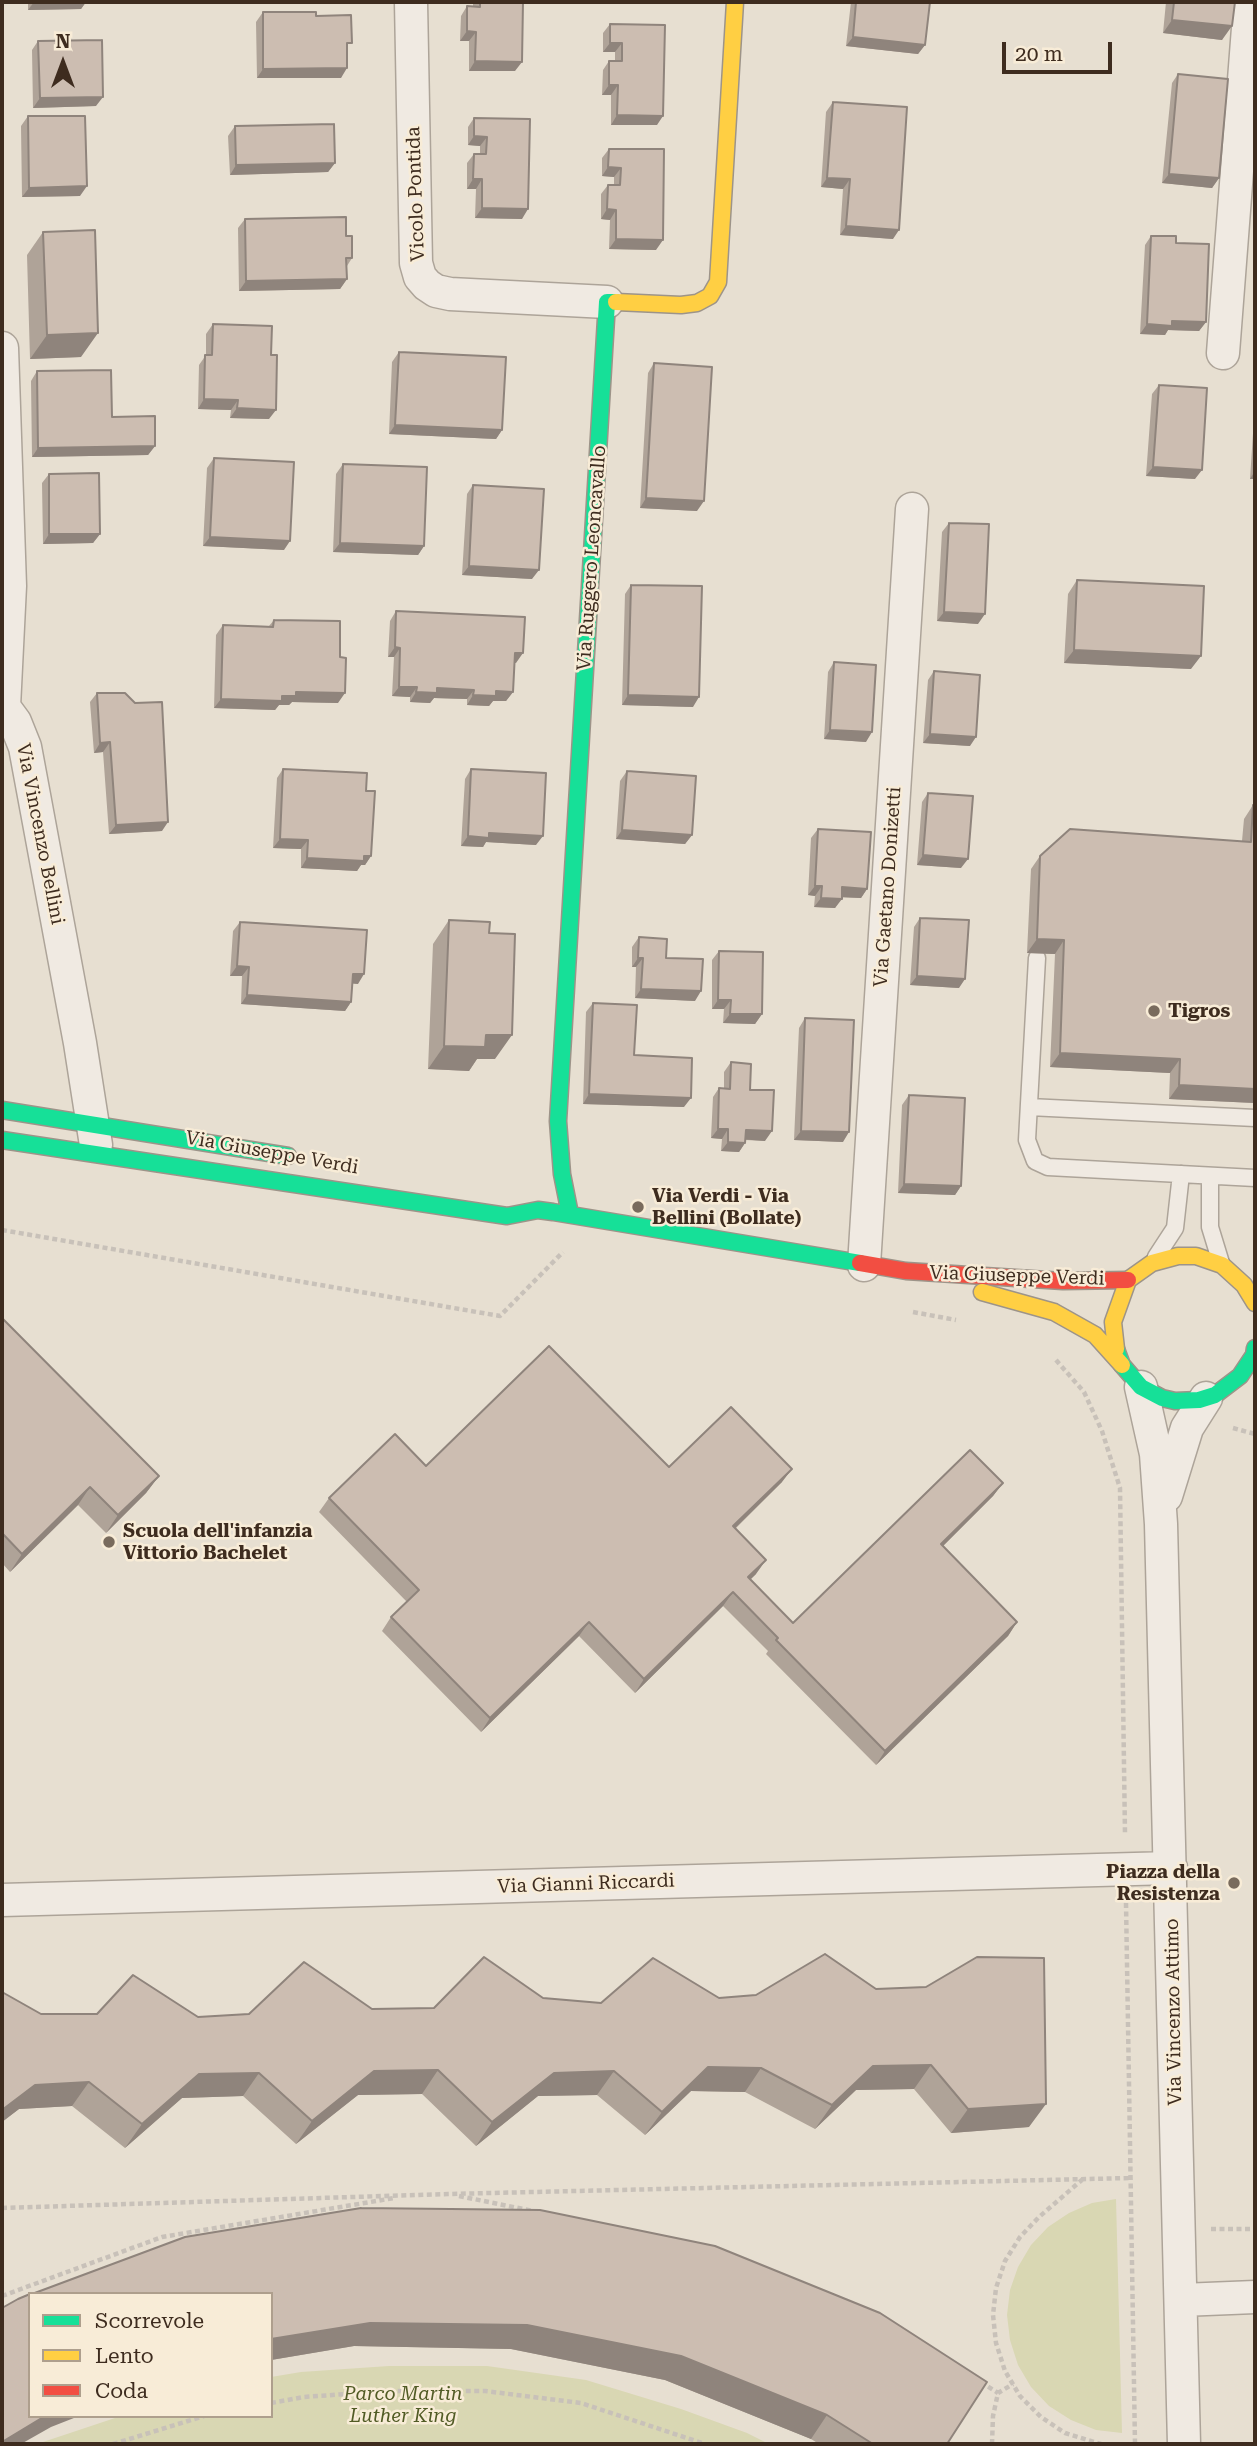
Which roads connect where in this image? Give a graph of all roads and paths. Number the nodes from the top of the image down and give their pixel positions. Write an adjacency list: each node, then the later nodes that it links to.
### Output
1 (411, 2): 4 (street, Vicolo Pontida)
2 (735, 2): 4 (street)
3 (1250, 2): 6 (street)
4 (607, 302): 21 (street, Via Ruggero Leoncavallo)
5 (2, 348): 8 (street, Via Vincenzo Bellini)
6 (1223, 353)
7 (912, 509): 25 (street, Via Gaetano Donizetti)
8 (3, 706): 13 (street, Via Vincenzo Bellini)
9 (1037, 958): 10 (lane)
10 (1029, 1107): 12 (lane); 16 (lane)
11 (2, 1110): 13 (street, Via Giuseppe Verdi)
12 (1255, 1118)
13 (95, 1139): 14 (street, Via Giuseppe Verdi); 15 (street, Via Giuseppe Verdi); 20 (street, Via Giuseppe Verdi)
14 (2, 1140)
15 (304, 1158)
16 (1181, 1174): 17 (lane); 24 (lane)
17 (1210, 1176): 18 (lane); 26 (lane)
18 (1255, 1178)
19 (519, 1199): 20 (street, Via Giuseppe Verdi)
20 (538, 1210): 21 (street, Via Giuseppe Verdi)
21 (570, 1214): 25 (street, Via Giuseppe Verdi)
22 (2, 1230): 23 (path)
23 (575, 1254)
24 (1152, 1264): 26 (street); 28 (street)
25 (864, 1265): 27 (street, Via Giuseppe Verdi)
26 (1222, 1265): 29 (street)
27 (906, 1271): 28 (street, Via Giuseppe Verdi); 35 (street, Via Giuseppe Verdi)
28 (1128, 1280): 35 (street)
29 (1255, 1303)
30 (905, 1311): 31 (path)
31 (960, 1320)
32 (1255, 1348): 34 (street)
33 (1049, 1354): 39 (path)
34 (1252, 1363): 36 (street)
35 (1132, 1376): 36 (street); 37 (street, Via Vincenzo Attimo)
36 (1206, 1398): 37 (street, Via Vincenzo Attimo)
37 (1160, 1514): 38 (street, Via Vincenzo Attimo)
38 (1171, 1868): 39 (street, Via Gianni Riccardi); 47 (street, Via Vincenzo Attimo)
39 (1125, 1870): 40 (street, Via Gianni Riccardi); 41 (path)
40 (2, 1900)
41 (1131, 2178): 42 (path); 61 (path)
42 (1083, 2179): 43 (path); 53 (path)
43 (448, 2194): 44 (path); 46 (path)
44 (412, 2195): 45 (path); 49 (path)
45 (2, 2208)
46 (543, 2213)
47 (1180, 2228): 48 (path); 51 (street, Via Vincenzo Attimo)
48 (1255, 2229)
49 (2, 2296)
50 (1255, 2297): 51 (street)
51 (1182, 2300): 62 (street, Via Vincenzo Attimo)
52 (976, 2379): 54 (path)
53 (1013, 2383): 54 (path); 60 (path)
54 (998, 2393): 59 (path)
55 (273, 2403): 58 (path)
56 (198, 2418): 57 (path)
57 (113, 2444)
58 (705, 2444)
59 (992, 2444)
60 (1101, 2444)
61 (1135, 2444)
62 (1184, 2444)

